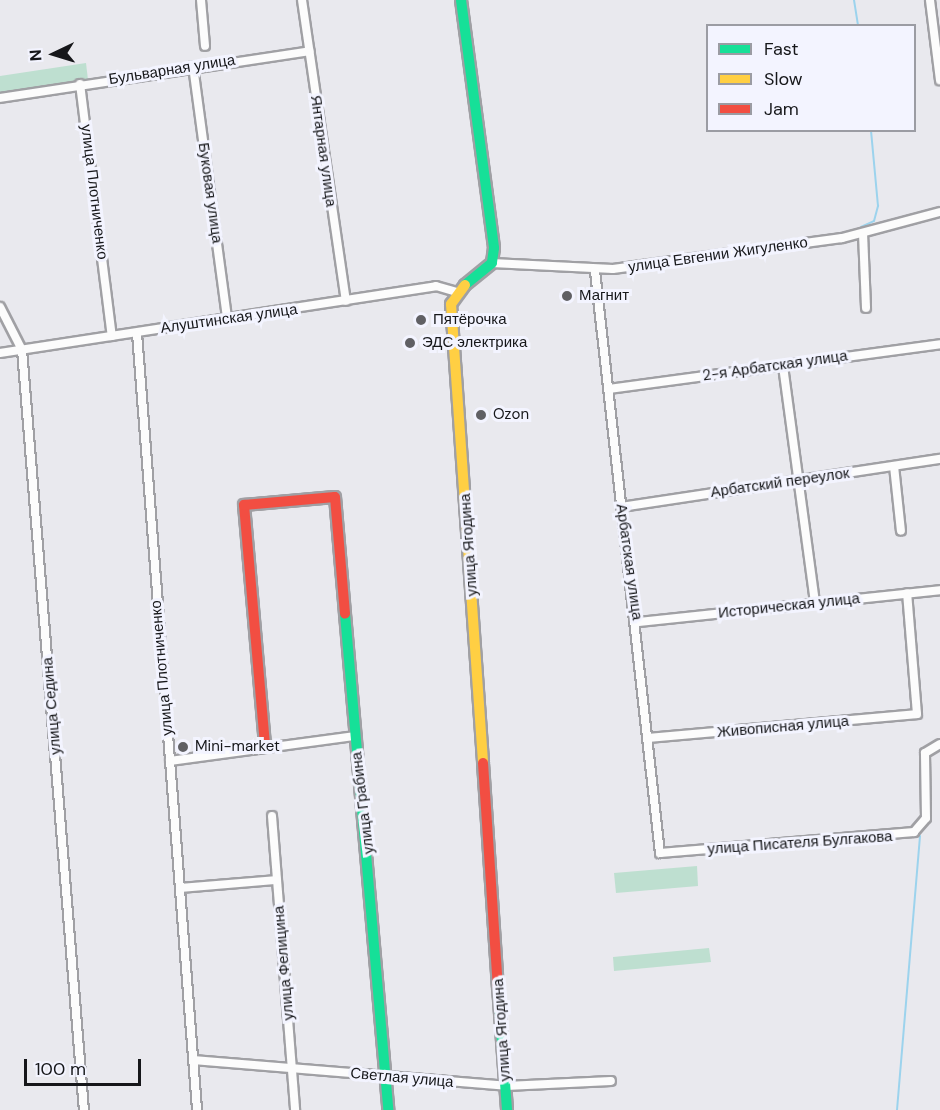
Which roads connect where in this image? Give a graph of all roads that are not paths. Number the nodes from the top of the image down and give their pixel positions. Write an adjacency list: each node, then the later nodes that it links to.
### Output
1 (201, 0): 5 (street)
2 (302, 0): 6 (street, Янтарная улица)
3 (461, 0): 13 (street)
4 (930, 0): 8 (street)
5 (205, 46)
6 (309, 51): 7 (street, Бульварная улица); 16 (street, Янтарная улица)
7 (193, 66): 9 (street, Бульварная улица); 19 (street, Буковая улица)
8 (940, 80)
9 (80, 84): 10 (street, Бульварная улица); 21 (street, улица Плотниченко)
10 (0, 98)
11 (940, 212): 12 (street, улица Евгении Жигуленко)
12 (862, 232): 14 (street, улица Евгении Жигуленко); 18 (street)
13 (492, 263): 14 (street, улица Евгении Жигуленко); 15 (street)
14 (594, 271): 26 (street, Арбатская улица)
15 (457, 291): 16 (street, Алуштинская улица); 49 (street, улица Ягодина)
16 (346, 301): 19 (street, Алуштинская улица)
17 (0, 308): 23 (street, улица Седина)
18 (866, 308)
19 (227, 320): 20 (street, Алуштинская улица)
20 (137, 333): 21 (street, Алуштинская улица); 40 (street, улица Плотниченко)
21 (112, 336): 23 (street, Алуштинская улица)
22 (940, 344): 25 (street, 2-я Арбатская улица)
23 (22, 350): 24 (street, Алуштинская улица); 50 (street, улица Седина)
24 (0, 353)
25 (783, 366): 26 (street, 2-я Арбатская улица); 29 (street)
26 (609, 388): 30 (street, Арбатская улица)
27 (940, 459): 28 (street, Арбатский переулок)
28 (894, 466): 29 (street, Арбатский переулок); 31 (street)
29 (798, 480): 30 (street, Арбатский переулок); 34 (street)
30 (621, 507): 35 (street, Арбатская улица)
31 (901, 531)
32 (940, 590): 33 (street, Историческая улица)
33 (907, 593): 34 (street, Историческая улица); 37 (street, Живописная улица)
34 (815, 603): 35 (street, Историческая улица)
35 (638, 622): 37 (street, Арбатская улица)
36 (355, 736): 39 (street); 39 (street, улица Грабина); 47 (street, улица Грабина)
37 (649, 738): 42 (street, Арбатская улица)
38 (938, 744): 42 (street, улица Писателя Булгакова)
39 (265, 745): 40 (street)
40 (170, 761): 44 (street, улица Плотниченко)
41 (272, 816): 43 (street, улица Фелицина)
42 (660, 853)
43 (277, 880): 44 (street); 46 (street, улица Фелицина)
44 (182, 888): 45 (street, улица Плотниченко)
45 (193, 1060): 46 (street, Светлая улица); 51 (street, улица Плотниченко)
46 (293, 1067): 47 (street, Светлая улица); 52 (street, улица Фелицина)
47 (386, 1078): 49 (street, Светлая улица); 53 (street, улица Грабина)
48 (611, 1080): 49 (street, Светлая улица)
49 (506, 1086): 54 (street, улица Ягодина)
50 (84, 1110)
51 (198, 1110)
52 (295, 1110)
53 (388, 1110)
54 (507, 1110)

